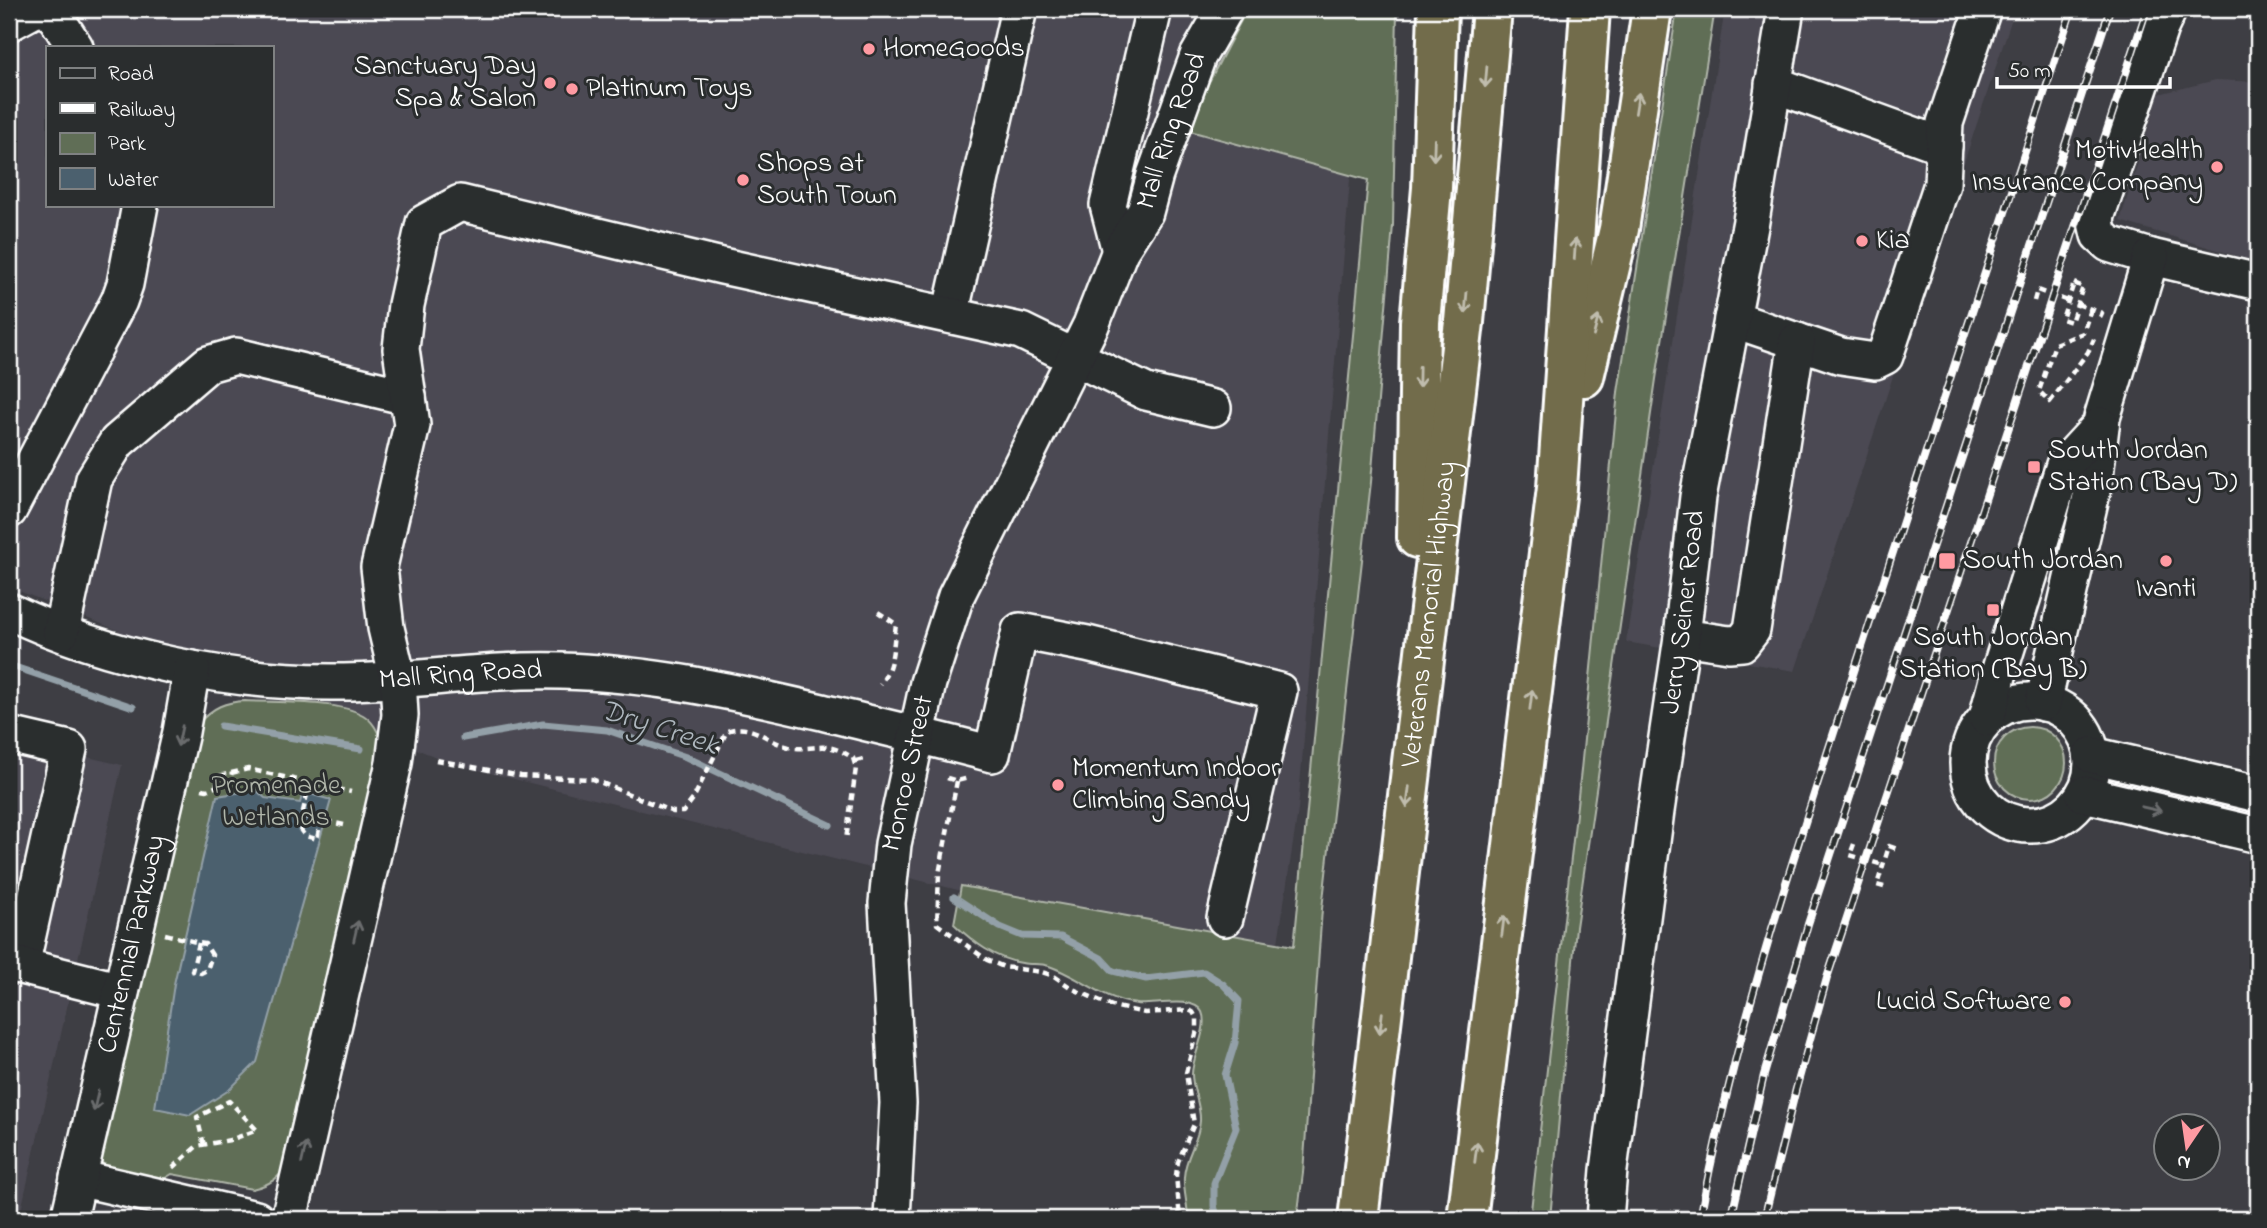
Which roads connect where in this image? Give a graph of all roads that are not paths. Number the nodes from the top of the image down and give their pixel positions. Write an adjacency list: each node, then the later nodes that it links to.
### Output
1 (35, 9): 14 (street)
2 (45, 9): 15 (street)
3 (1019, 9): 22 (street)
4 (1154, 9): 19 (street, Mall Ring Road)
5 (1171, 9): 19 (street)
6 (1224, 9): 19 (street, Mall Ring Road)
7 (1438, 9): 40 (highway, one-way to 40)
8 (1492, 9): 40 (highway, Veterans Memorial Highway, one-way to 40)
9 (1590, 9): 29 (highway, one-way to 9)
10 (1652, 9): 29 (highway, one-way to 10)
11 (1786, 9): 16 (street, Jerry Seiner Road)
12 (1983, 9): 17 (street)
13 (2169, 9): 20 (street)
14 (9, 23)
15 (74, 46)
16 (1773, 84): 17 (street); 23 (street, Jerry Seiner Road)
17 (1944, 146): 24 (street)
18 (140, 206): 30 (street)
19 (1120, 251): 25 (street, Mall Ring Road)
20 (2151, 257): 21 (street); 28 (street)
21 (2258, 282)
22 (950, 314): 25 (street); 26 (street)
23 (1732, 319): 24 (street); 33 (street, Jerry Seiner Road)
24 (1797, 341): 33 (street)
25 (1074, 359): 27 (street); 38 (street, Monroe Street)
26 (408, 397): 32 (street); 35 (street)
27 (1213, 408)
28 (2101, 425): 36 (street); 37 (street)
29 (1557, 488): 54 (highway, one-way to 29)
30 (9, 510)
31 (9, 611): 32 (street, Mall Ring Road)
32 (61, 632): 34 (street, Mall Ring Road)
33 (1682, 636): 55 (street, Jerry Seiner Road)
34 (192, 669): 35 (street, Mall Ring Road); 47 (street, Centennial Parkway, one-way to 47)
35 (398, 679): 38 (street, Mall Ring Road); 51 (street, one-way to 35)
36 (2043, 703): 37 (street); 41 (street)
37 (1987, 718): 42 (street)
38 (916, 734): 45 (street, Mall Ring Road); 52 (street, Monroe Street)
39 (9, 735): 46 (street)
40 (1414, 748): 53 (highway, Veterans Memorial Highway, one-way to 53)
41 (2092, 755): 42 (street); 43 (street)
42 (2084, 794): 44 (street, one-way to 44)
43 (2258, 794)
44 (2258, 835)
45 (1225, 918)
46 (15, 964): 47 (street)
47 (121, 990): 48 (street, Centennial Parkway, one-way to 48)
48 (78, 1178): 49 (street, Centennial Parkway); 50 (street)
49 (69, 1219)
50 (256, 1219)
51 (289, 1219)
52 (892, 1219)
53 (1358, 1219)
54 (1467, 1219)
55 (1605, 1219)

